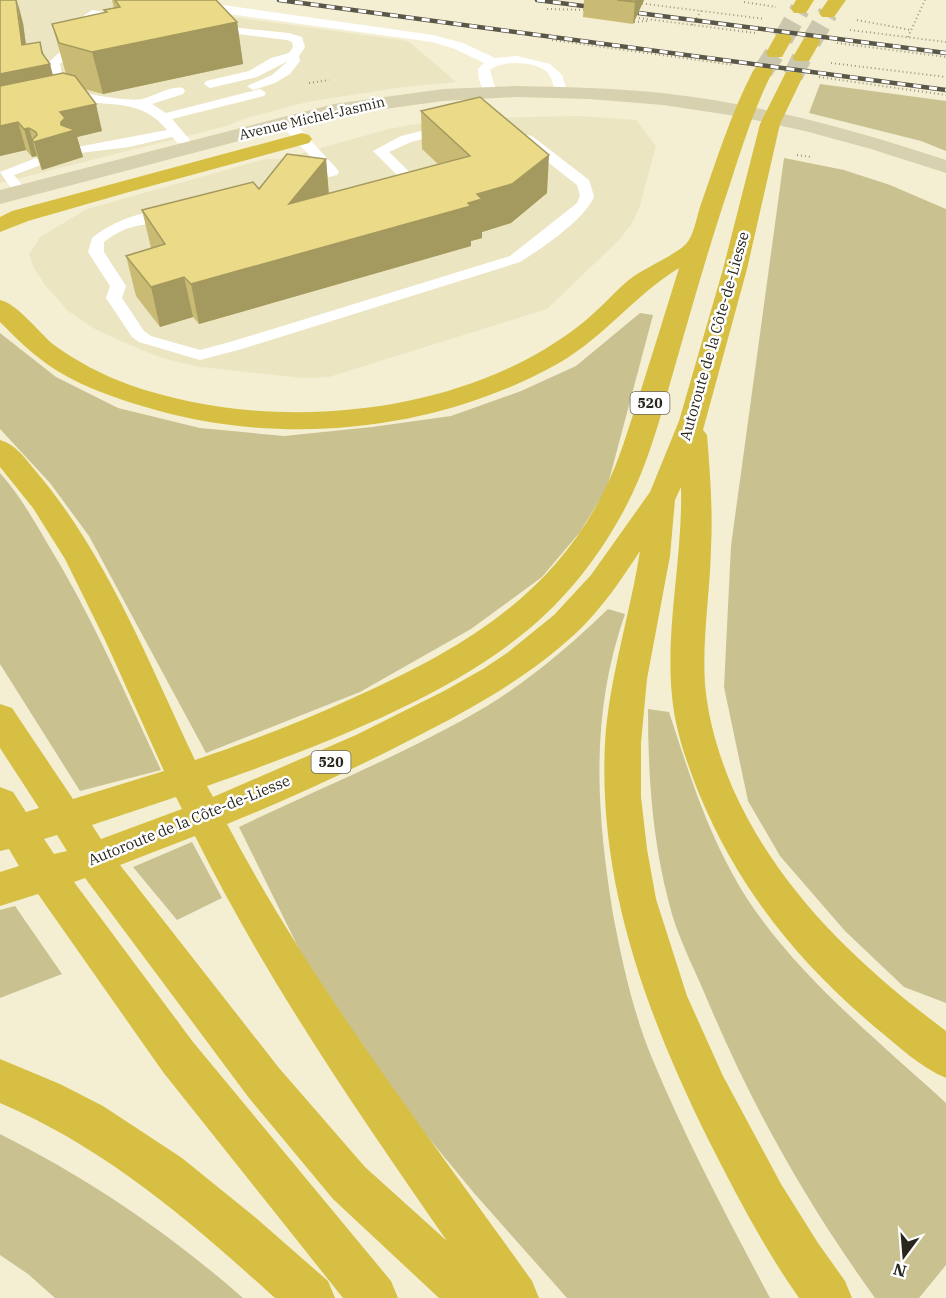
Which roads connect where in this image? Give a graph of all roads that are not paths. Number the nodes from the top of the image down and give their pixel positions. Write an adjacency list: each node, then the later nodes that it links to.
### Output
1 (170, 0): 7 (lane)
2 (194, 26): 9 (lane)
3 (117, 30): 5 (lane)
4 (97, 44): 5 (lane)
5 (59, 48): 14 (lane)
6 (766, 57): 34 (highway, 520)
7 (493, 62): 12 (lane); 13 (lane)
8 (806, 63): 36 (highway, Autoroute de la Côte-de-Liesse / 520)
9 (249, 81): 10 (lane); 16 (lane)
10 (210, 84)
11 (179, 91): 14 (lane)
12 (490, 91): 13 (main road, Avenue Michel-Jasmin); 17 (main road, Avenue Michel-Jasmin)
13 (561, 92): 15 (main road, Avenue Michel-Jasmin)
14 (139, 104): 16 (lane)
15 (715, 114): 18 (main road, Avenue Michel-Jasmin); 26 (main road, Avenue Michel-Jasmin); 29 (main road, Avenue Michel-Jasmin)
16 (165, 117): 23 (lane)
17 (286, 122): 22 (lane); 23 (main road, Avenue Michel-Jasmin)
18 (374, 122)
19 (461, 127): 31 (lane)
20 (515, 130): 32 (lane)
21 (324, 133): 22 (main road, Avenue Michel-Jasmin)
22 (302, 139): 28 (lane); 33 (highway)
23 (182, 140): 24 (lane); 30 (main road, Avenue Michel-Jasmin)
24 (77, 151)
25 (36, 162): 27 (lane)
26 (946, 167)
27 (3, 174): 30 (lane)
28 (286, 183)
29 (946, 183)
30 (10, 194)
31 (429, 199)
32 (186, 210)
33 (0, 225)
34 (697, 247): 35 (highway); 41 (highway, 520)
35 (0, 307)
36 (693, 421): 38 (highway, Autoroute de la Côte-de-Liesse / 520); 43 (highway)
37 (0, 449): 49 (highway)
38 (664, 494): 42 (highway, Autoroute de la Côte-de-Liesse / 520); 45 (highway)
39 (0, 718): 48 (highway)
40 (0, 803): 47 (highway)
41 (0, 835)
42 (0, 889)
43 (946, 1057)
44 (0, 1081): 46 (highway)
45 (821, 1288)
46 (311, 1298)
47 (374, 1298)
48 (474, 1298)
49 (514, 1298)

